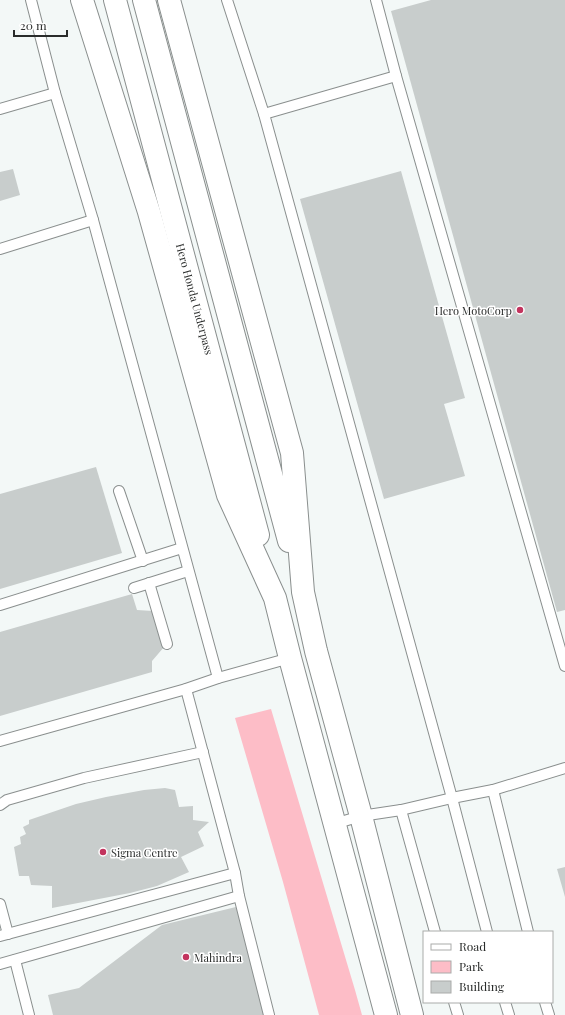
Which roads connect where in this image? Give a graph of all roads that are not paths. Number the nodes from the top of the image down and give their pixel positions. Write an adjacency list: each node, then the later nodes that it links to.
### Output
1 (30, 0): 9 (lane)
2 (82, 0): 21 (main road)
3 (115, 0): 21 (main road, Hero Honda Underpass)
4 (144, 0): 20 (main road)
5 (170, 0): 20 (main road)
6 (227, 0): 11 (lane)
7 (376, 0): 8 (lane)
8 (396, 76): 11 (lane); 25 (lane)
9 (55, 93): 10 (lane); 12 (lane)
10 (0, 109)
11 (264, 114): 32 (lane)
12 (93, 220): 13 (lane); 15 (lane)
13 (0, 249)
14 (120, 491): 16 (lane)
15 (182, 548): 16 (lane); 17 (lane)
16 (143, 561): 22 (lane)
17 (188, 571): 18 (lane); 26 (lane)
18 (149, 583): 19 (lane); 23 (lane)
19 (134, 588)
20 (303, 592): 35 (main road)
21 (275, 598): 24 (main road)
22 (0, 605)
23 (167, 644)
24 (290, 658): 26 (lane); 36 (main road)
25 (565, 666)
26 (218, 678): 27 (lane)
27 (186, 689): 28 (lane); 29 (lane)
28 (0, 742)
29 (203, 752): 33 (lane); 37 (lane)
30 (565, 768): 31 (lane)
31 (492, 790): 32 (lane); 42 (lane)
32 (452, 798): 34 (lane); 41 (lane)
33 (0, 805)
34 (401, 810): 35 (lane); 40 (lane)
35 (360, 816): 36 (lane); 52 (main road)
36 (334, 824): 51 (main road)
37 (235, 873): 38 (lane); 43 (lane)
38 (239, 896): 44 (lane); 50 (lane)
39 (0, 904): 43 (lane)
40 (435, 931)
41 (487, 931)
42 (528, 931)
43 (4, 935)
44 (15, 960): 45 (lane); 49 (lane)
45 (0, 964)
46 (454, 1003): 53 (lane)
47 (506, 1003): 54 (lane)
48 (545, 1003): 55 (lane)
49 (29, 1015)
50 (269, 1015)
51 (386, 1015)
52 (412, 1015)
53 (458, 1015)
54 (509, 1015)
55 (549, 1015)

